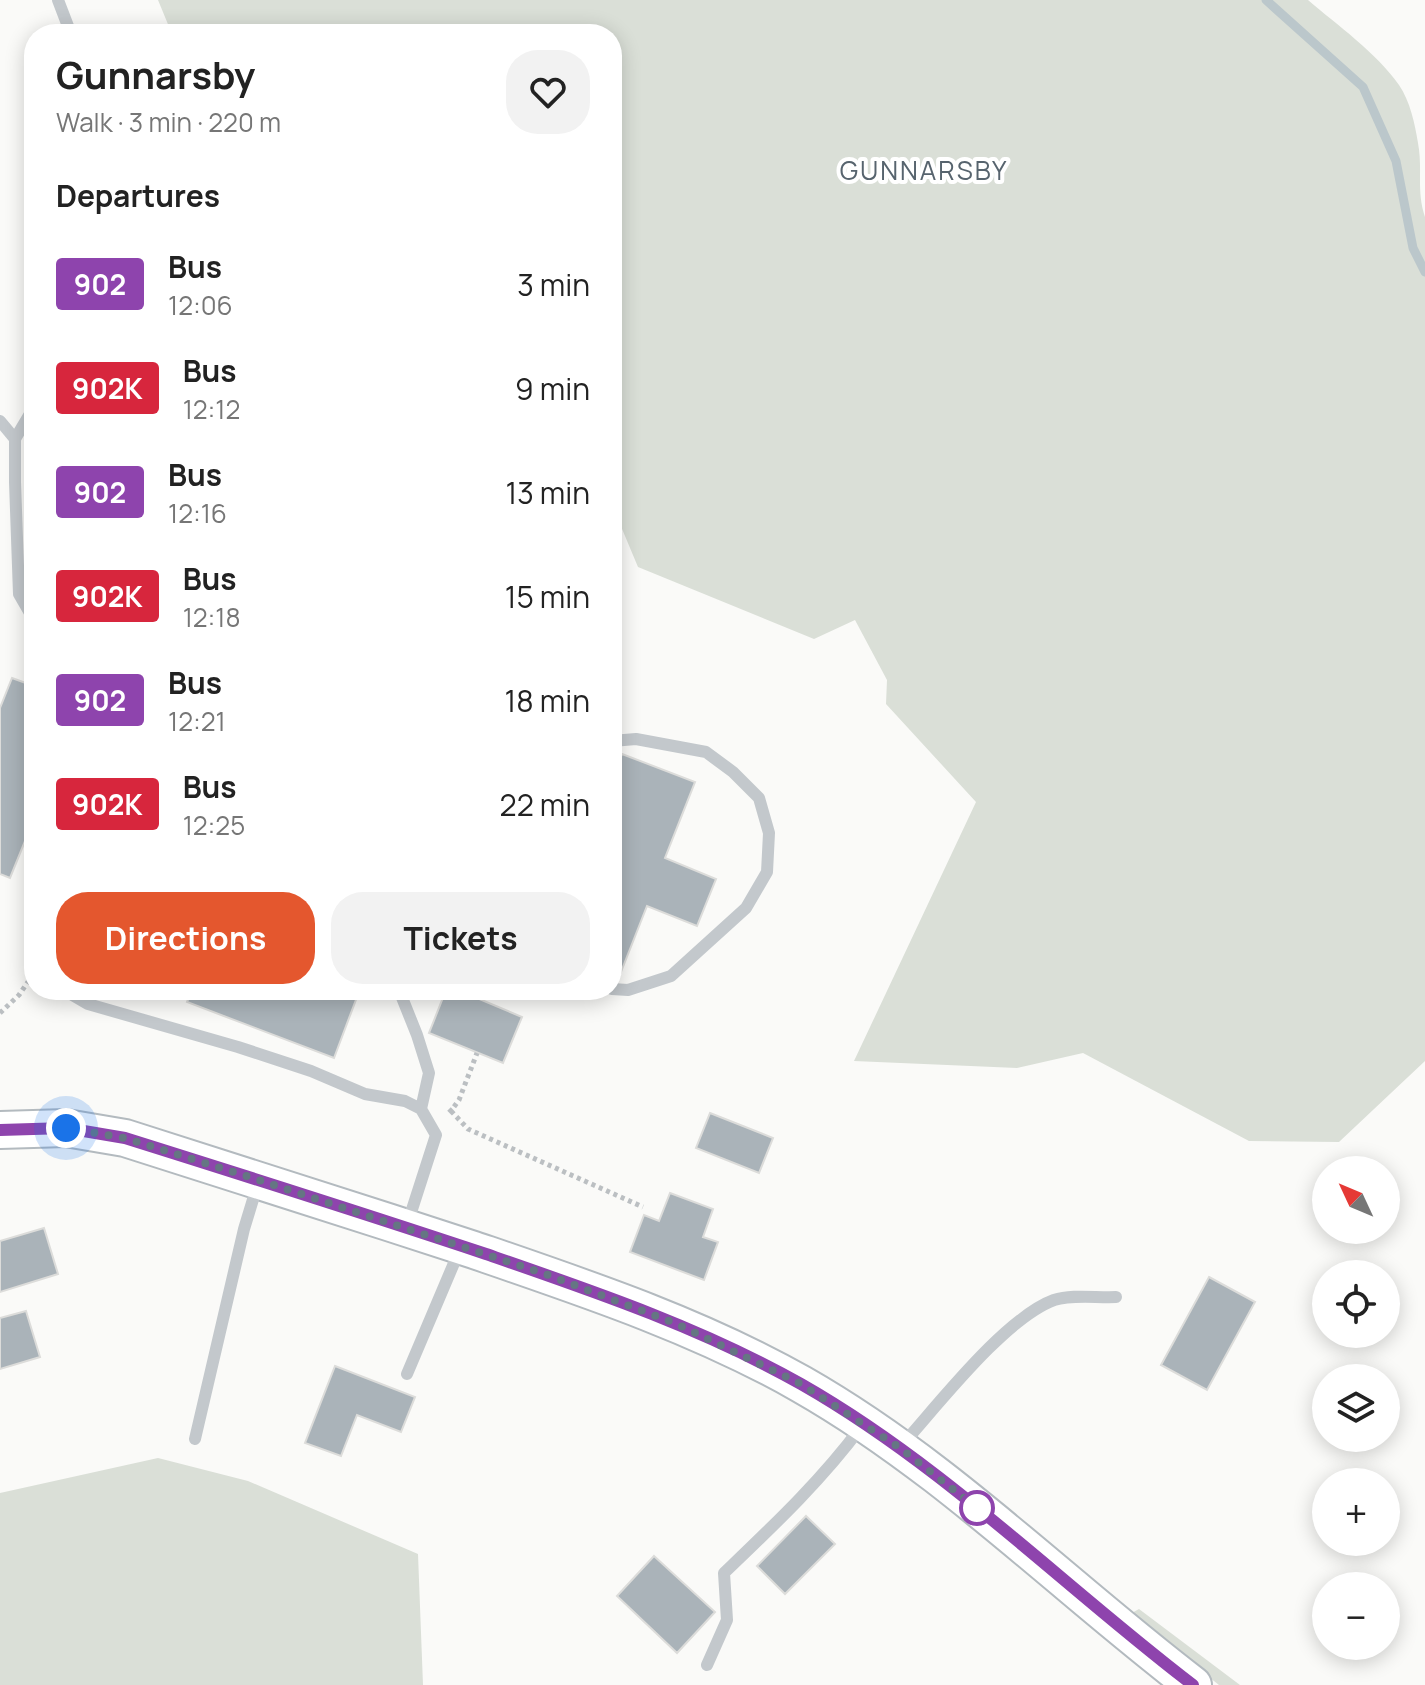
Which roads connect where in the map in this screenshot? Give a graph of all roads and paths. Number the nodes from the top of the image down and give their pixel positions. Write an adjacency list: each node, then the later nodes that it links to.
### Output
1 (58, 0): 2 (lane)
2 (67, 24)
3 (0, 421): 5 (lane)
4 (24, 424): 5 (lane)
5 (15, 439): 6 (lane)
6 (24, 603)
7 (622, 740): 9 (lane)
8 (24, 988): 12 (path)
9 (622, 990)
10 (81, 1000): 15 (lane)
11 (403, 1000): 15 (lane)
12 (0, 1013)
13 (477, 1053): 14 (path)
14 (459, 1100)
15 (421, 1109): 20 (lane)
16 (451, 1111): 19 (path)
17 (0, 1130): 18 (street)
18 (259, 1180): 20 (street); 25 (lane)
19 (643, 1207)
20 (406, 1228): 21 (street)
21 (462, 1246): 23 (lane); 24 (street)
22 (1116, 1297): 26 (lane)
23 (407, 1374)
24 (864, 1423): 26 (street); 27 (lane)
25 (195, 1439)
26 (900, 1448): 28 (street)
27 (707, 1665)
28 (1193, 1685)

